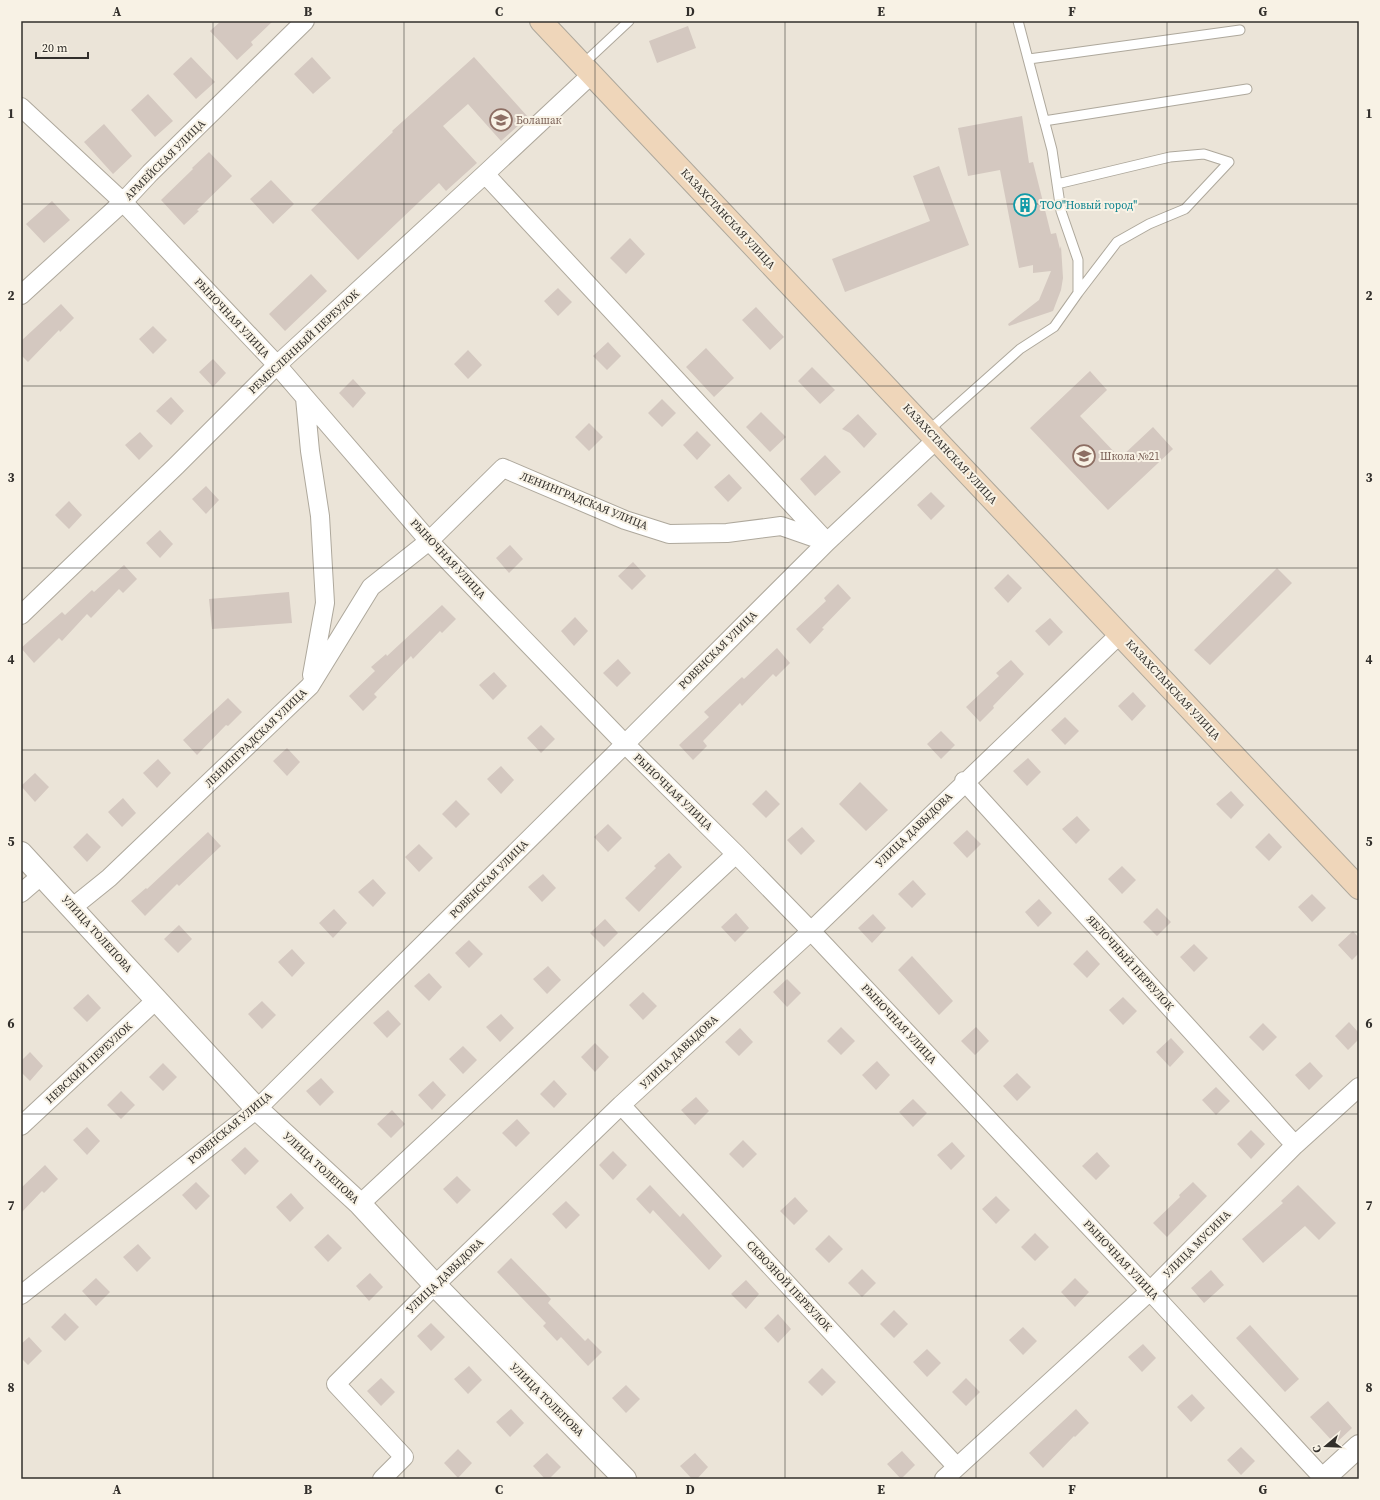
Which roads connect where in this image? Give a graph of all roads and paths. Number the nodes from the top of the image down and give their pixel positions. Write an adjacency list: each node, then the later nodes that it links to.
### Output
1 (305, 21): 13 (street, АРМЕЙСКАЯ УЛИЦА)
2 (541, 21): 7 (main road, КАЗАХСТАНСКАЯ УЛИЦА)
3 (630, 21): 7 (lane)
4 (1018, 21): 6 (lane)
5 (1240, 30): 6 (lane)
6 (1028, 60): 10 (lane)
7 (587, 69): 11 (street, РЕМЕСЛЕННЫЙ ПЕРЕУЛОК); 18 (main road, КАЗАХСТАНСКАЯ УЛИЦА)
8 (1246, 89): 10 (lane)
9 (21, 107): 13 (street, РЫНОЧНАЯ УЛИЦА)
10 (1044, 121): 12 (lane)
11 (486, 174): 16 (street, РЕМЕСЛЕННЫЙ ПЕРЕУЛОК); 20 (street)
12 (1057, 184): 14 (lane); 14 (lane)
13 (123, 202): 15 (street, АРМЕЙСКАЯ УЛИЦА); 16 (street, РЫНОЧНАЯ УЛИЦА)
14 (1078, 293): 18 (lane)
15 (21, 295)
16 (277, 365): 17 (street, РЫНОЧНАЯ УЛИЦА); 21 (street, РЕМЕСЛЕННЫЙ ПЕРЕУЛОК)
17 (305, 398): 19 (street, РЫНОЧНАЯ УЛИЦА); 23 (street)
18 (932, 435): 20 (street, РОВЕНСКАЯ УЛИЦА); 22 (main road, КАЗАХСТАНСКАЯ УЛИЦА)
19 (429, 541): 20 (street, ЛЕНИНГРАДСКАЯ УЛИЦА); 23 (street, ЛЕНИНГРАДСКАЯ УЛИЦА); 24 (street, РЫНОЧНАЯ УЛИЦА)
20 (827, 542): 24 (street, РОВЕНСКАЯ УЛИЦА)
21 (21, 615)
22 (1120, 634): 25 (street, УЛИЦА ДАВЫДОВА); 29 (main road, КАЗАХСТАНСКАЯ УЛИЦА)
23 (310, 686): 31 (street, ЛЕНИНГРАДСКАЯ УЛИЦА)
24 (625, 744): 27 (street, РЫНОЧНАЯ УЛИЦА); 36 (street, РОВЕНСКАЯ УЛИЦА)
25 (964, 781): 32 (street, УЛИЦА ДАВЫДОВА); 38 (street, ЯБЛОЧНЫЙ ПЕРЕУЛОК)
26 (21, 853): 28 (street, УЛИЦА ТОЛЕПОВА)
27 (736, 854): 32 (street, РЫНОЧНАЯ УЛИЦА); 39 (street)
28 (42, 875): 30 (street); 31 (street, УЛИЦА ТОЛЕПОВА)
29 (1359, 888)
30 (21, 893)
31 (72, 907): 33 (street, УЛИЦА ТОЛЕПОВА)
32 (811, 931): 35 (street, УЛИЦА ДАВЫДОВА); 41 (street, РЫНОЧНАЯ УЛИЦА)
33 (156, 1000): 36 (street, УЛИЦА ТОЛЕПОВА); 37 (street, НЕВСКИЙ ПЕРЕУЛОК)
34 (1359, 1087): 38 (street, УЛИЦА МУСИНА)
35 (621, 1105): 40 (street, УЛИЦА ДАВЫДОВА); 44 (street, СКВОЗНОЙ ПЕРЕУЛОК)
36 (257, 1108): 39 (street, УЛИЦА ТОЛЕПОВА); 42 (street, РОВЕНСКАЯ УЛИЦА)
37 (21, 1126)
38 (1295, 1145): 41 (street, УЛИЦА МУСИНА)
39 (360, 1204): 40 (street, УЛИЦА ТОЛЕПОВА)
40 (435, 1285): 45 (street, УЛИЦА ДАВЫДОВА); 46 (street, УЛИЦА ТОЛЕПОВА)
41 (1150, 1291): 44 (street, УЛИЦА МУСИНА); 48 (street, РЫНОЧНАЯ УЛИЦА)
42 (21, 1295)
43 (1359, 1446): 48 (street)
44 (957, 1467): 47 (street, УЛИЦА МУСИНА)
45 (382, 1479)
46 (625, 1479)
47 (944, 1479)
48 (1324, 1479)

